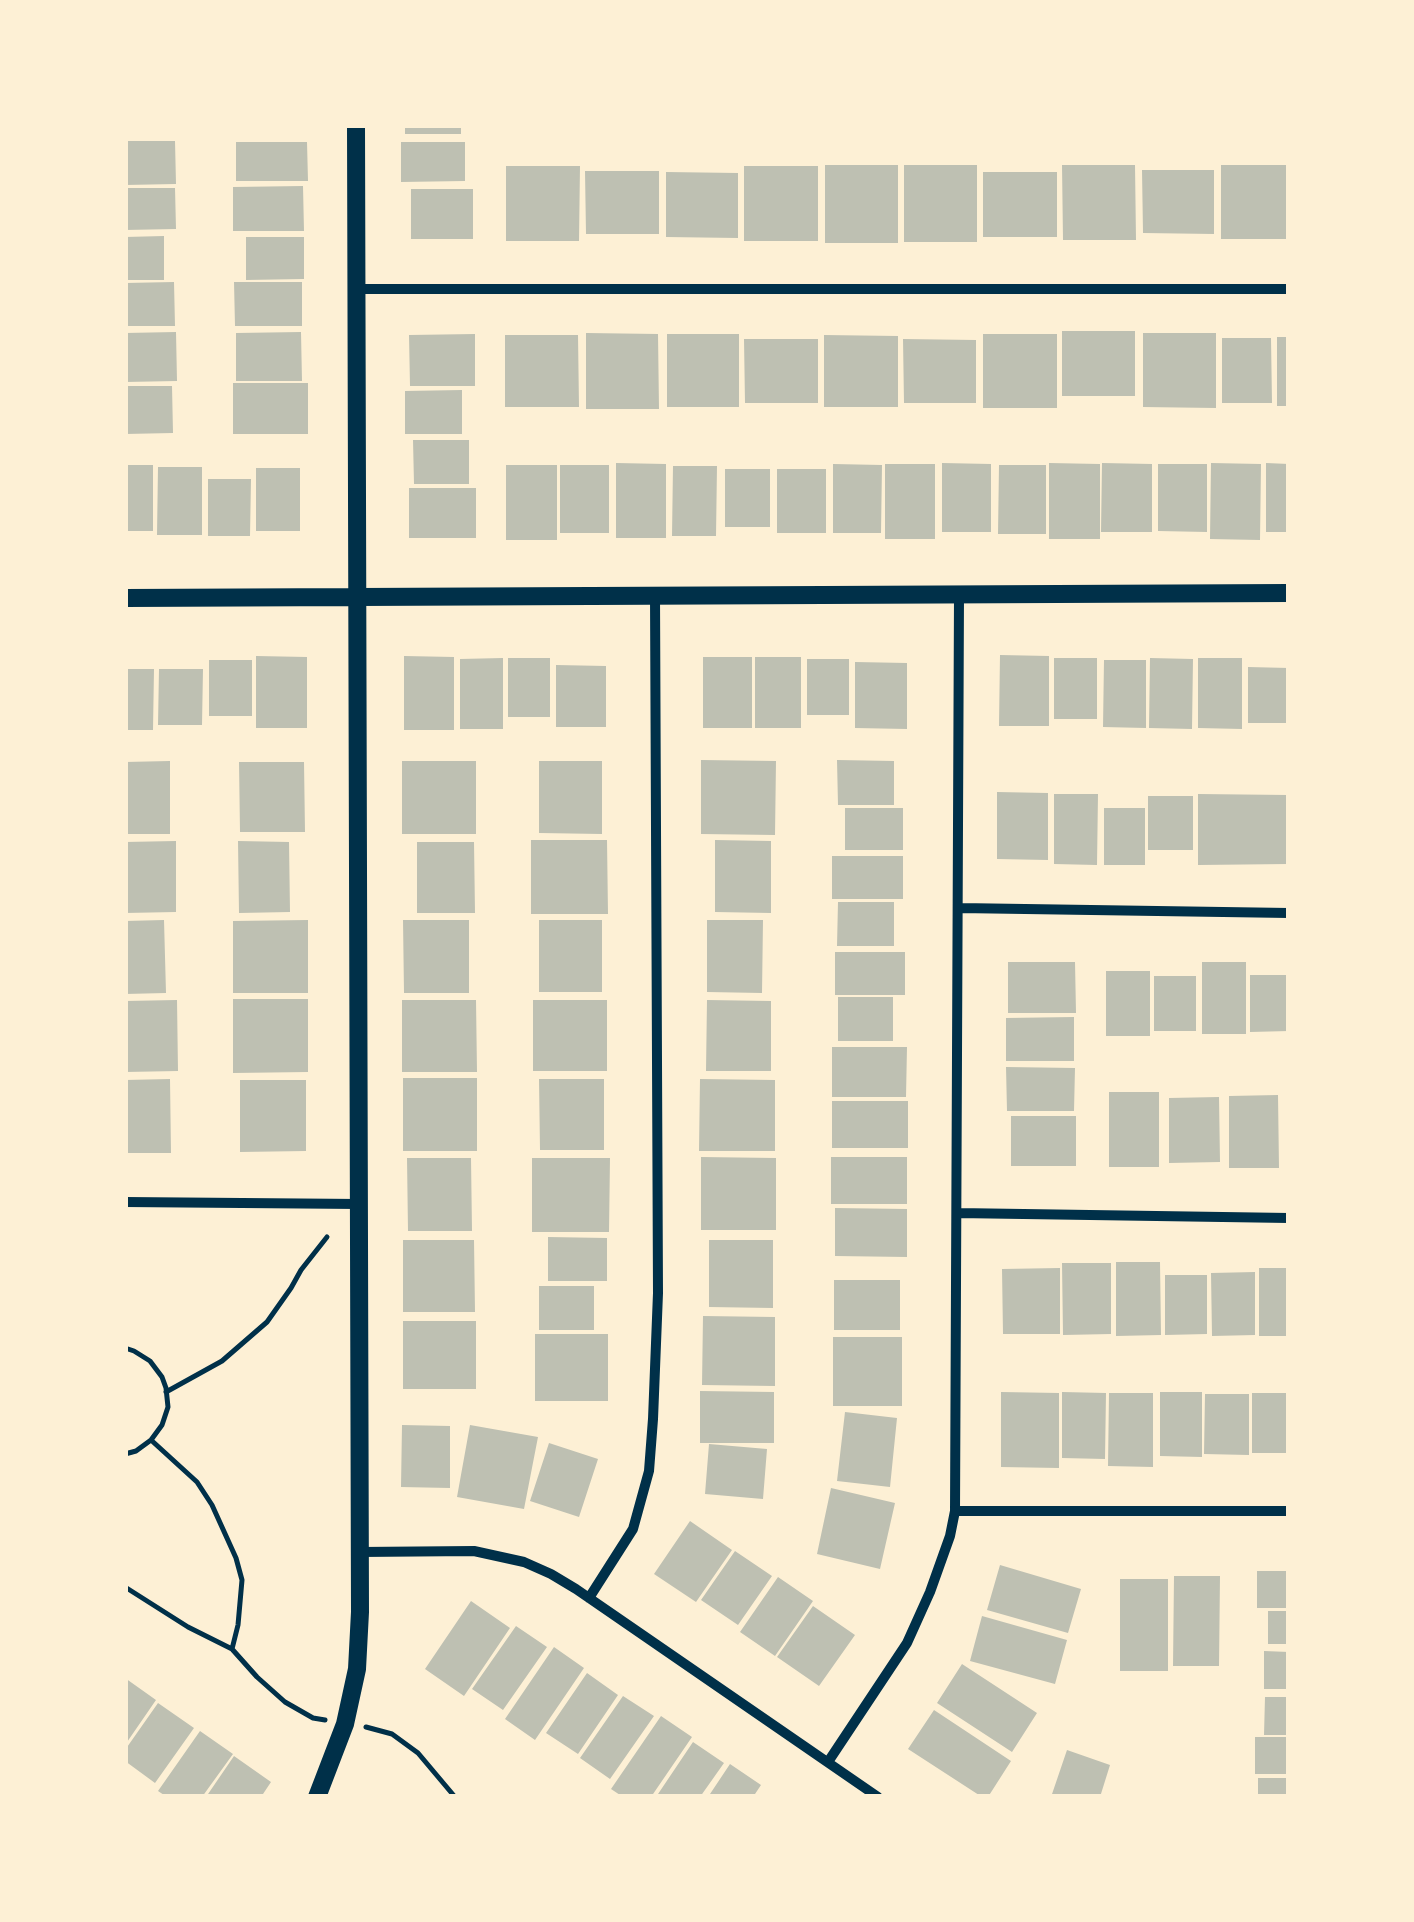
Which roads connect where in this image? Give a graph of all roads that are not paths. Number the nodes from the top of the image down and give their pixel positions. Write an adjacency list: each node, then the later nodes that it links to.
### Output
1 (356, 125): 2 (street)
2 (356, 289): 3 (street); 6 (street)
3 (1289, 289)
4 (1289, 594): 7 (street)
5 (655, 595): 6 (street); 7 (street); 18 (street)
6 (358, 596): 8 (street); 12 (street)
7 (959, 596): 9 (street)
8 (125, 598)
9 (958, 908): 10 (street); 13 (street)
10 (1289, 913)
11 (125, 1202): 12 (street)
12 (359, 1204): 17 (street)
13 (957, 1213): 14 (street); 15 (street)
14 (1289, 1218)
15 (955, 1511): 16 (street); 19 (street)
16 (1289, 1511)
17 (360, 1552): 18 (street); 20 (street)
18 (589, 1598): 19 (street)
19 (828, 1762): 21 (street)
20 (317, 1797)
21 (878, 1797)

